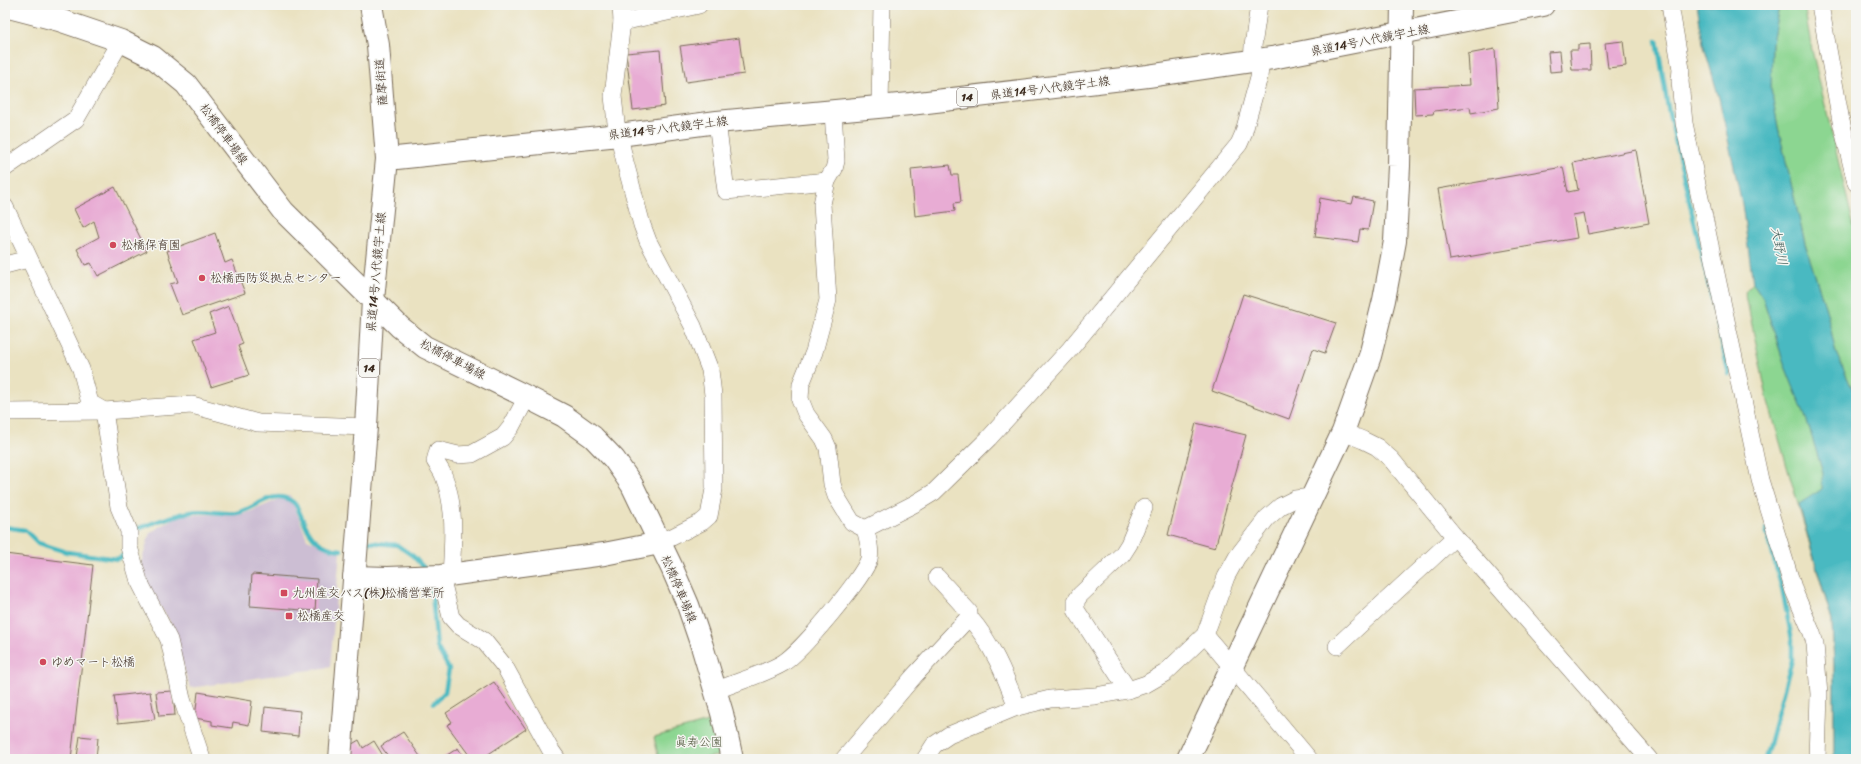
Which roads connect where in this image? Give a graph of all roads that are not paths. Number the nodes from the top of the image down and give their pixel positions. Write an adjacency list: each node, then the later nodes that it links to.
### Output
1 (371, 5): 19 (main road, 薩摩街道)
2 (699, 5): 11 (street)
3 (882, 5): 15 (street)
4 (1260, 5): 14 (street)
5 (1402, 5): 12 (main road)
6 (1543, 5): 10 (main road, 県道14号八代鏡宇土線 / 14)
7 (1670, 5): 56 (street)
8 (1820, 5): 22 (street)
9 (5, 6): 13 (main road, 松橋停車場線)
10 (1494, 10): 12 (main road, 県道14号八代鏡宇土線 / 14)
11 (621, 13): 18 (street)
12 (1401, 34): 14 (main road, 県道14号八代鏡宇土線 / 14); 31 (main road)
13 (121, 41): 20 (street); 26 (main road, 松橋停車場線)
14 (1256, 60): 15 (main road, 県道14号八代鏡宇土線 / 14); 34 (street)
15 (880, 106): 16 (main road, 県道14号八代鏡宇土線 / 14)
16 (833, 111): 17 (main road, 県道14号八代鏡宇土線 / 14); 21 (street)
17 (717, 122): 18 (main road, 県道14号八代鏡宇土線 / 14); 21 (street)
18 (619, 135): 19 (main road, 県道14号八代鏡宇土線 / 14); 36 (street)
19 (387, 159): 26 (main road, 県道14号八代鏡宇土線 / 14)
20 (5, 168)
21 (828, 181): 34 (street)
22 (1856, 183)
23 (5, 207): 24 (street)
24 (28, 259): 25 (street); 28 (street)
25 (5, 265)
26 (372, 300): 27 (main road, 松橋停車場線); 30 (main road, 県道14号八代鏡宇土線 / 14)
27 (527, 396): 36 (main road, 松橋停車場線); 37 (street)
28 (104, 411): 29 (street); 30 (street); 47 (street)
29 (5, 412)
30 (366, 427): 38 (main road, 県道14号八代鏡宇土線 / 14)
31 (1343, 432): 32 (main road); 35 (street)
32 (1311, 497): 41 (street); 43 (main road)
33 (1144, 508): 44 (street)
34 (865, 529): 45 (street)
35 (1455, 537): 42 (street); 55 (street)
36 (660, 543): 37 (main road); 45 (main road, 松橋停車場線)
37 (437, 576): 38 (main road); 49 (street)
38 (354, 577): 48 (main road, 県道14号八代鏡宇土線 / 14)
39 (937, 577): 40 (street)
40 (969, 617): 46 (street); 51 (street)
41 (1205, 635): 43 (street); 44 (street)
42 (1337, 646)
43 (1231, 666): 53 (main road); 54 (street)
44 (1128, 690): 46 (street)
45 (715, 691): 50 (main road, 松橋停車場線)
46 (1017, 707): 52 (street)
47 (202, 759)
48 (340, 759)
49 (557, 759)
50 (732, 759)
51 (844, 759)
52 (925, 759)
53 (1188, 759)
54 (1309, 759)
55 (1648, 759)
56 (1817, 759)

